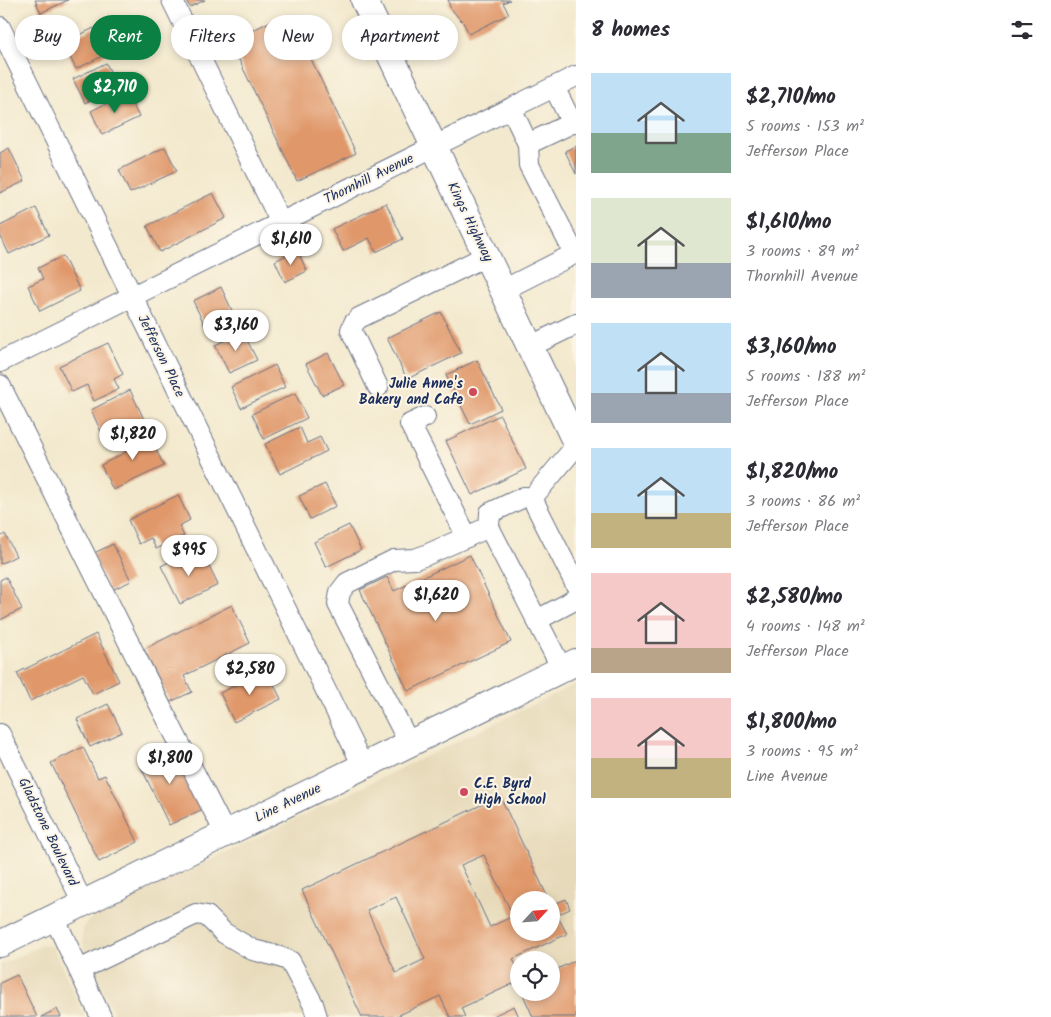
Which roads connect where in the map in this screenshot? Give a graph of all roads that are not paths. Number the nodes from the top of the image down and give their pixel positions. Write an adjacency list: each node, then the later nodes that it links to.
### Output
1 (172, 0): 10 (street)
2 (364, 0): 9 (main road, Kings Highway)
3 (0, 27): 14 (street, Jefferson Place)
4 (576, 76): 5 (street, Thornhill Avenue)
5 (554, 87): 6 (street, Thornhill Avenue); 7 (street)
6 (511, 108): 8 (street); 9 (street, Thornhill Avenue)
7 (574, 123): 8 (street)
8 (528, 144): 11 (street)
9 (434, 147): 10 (street, Thornhill Avenue); 12 (main road, Kings Highway)
10 (281, 223): 14 (street, Thornhill Avenue)
11 (575, 253): 13 (street)
12 (486, 256): 13 (main road, Kings Highway); 19 (street)
13 (503, 290): 16 (main road, Kings Highway)
14 (132, 296): 17 (street, Thornhill Avenue); 31 (street, Jefferson Place)
15 (574, 331): 16 (street)
16 (530, 347): 21 (main road, Kings Highway)
17 (0, 362)
18 (0, 385): 32 (street)
19 (378, 387)
20 (425, 416): 24 (street)
21 (576, 445): 22 (street)
22 (532, 498): 23 (street); 25 (street)
23 (489, 527): 24 (street); 27 (street)
24 (466, 537): 30 (street)
25 (576, 585)
26 (576, 598): 27 (street)
27 (537, 620): 28 (street)
28 (569, 666): 30 (main road, Line Avenue)
29 (0, 734): 33 (street, Gladstone Boulevard)
30 (409, 743): 31 (main road, Line Avenue)
31 (363, 766): 32 (main road, Line Avenue)
32 (225, 834): 33 (main road, Line Avenue)
33 (83, 903): 34 (main road, Line Avenue)
34 (54, 917): 35 (main road, Line Avenue); 36 (street)
35 (0, 944)
36 (79, 970): 37 (street); 38 (street)
37 (101, 1017)
38 (317, 1017)

